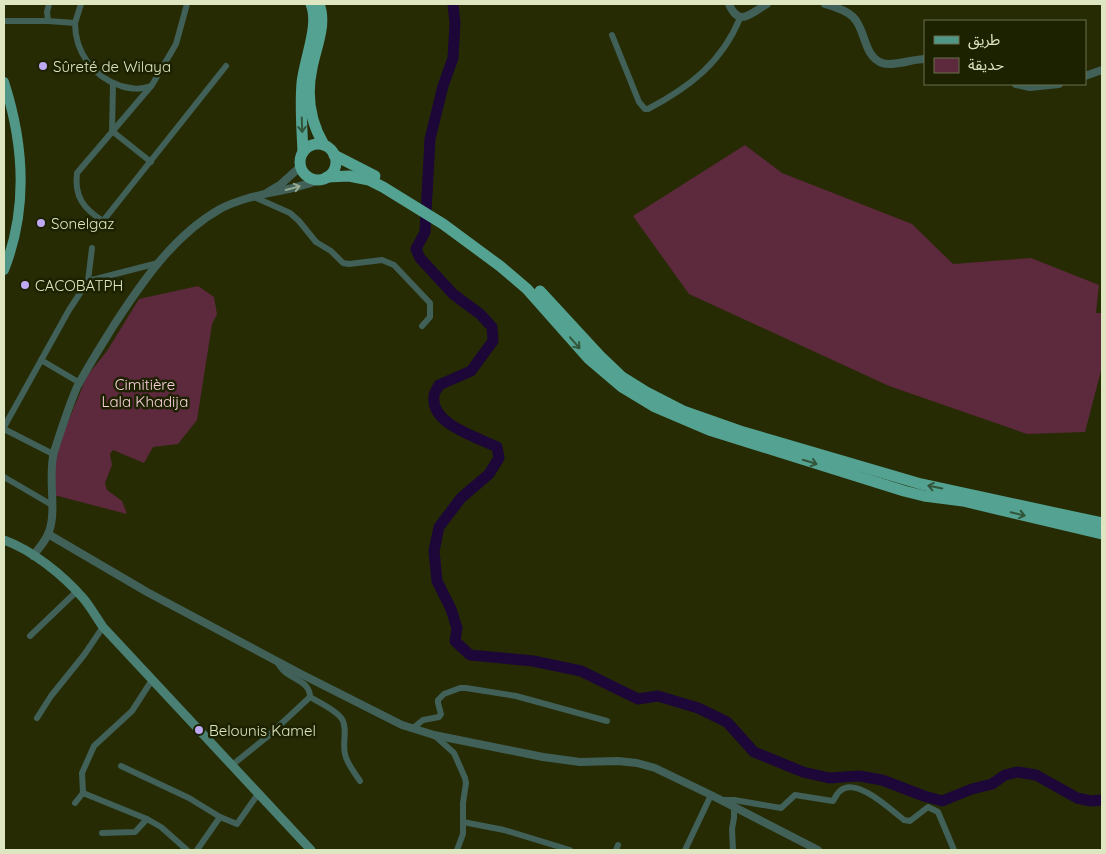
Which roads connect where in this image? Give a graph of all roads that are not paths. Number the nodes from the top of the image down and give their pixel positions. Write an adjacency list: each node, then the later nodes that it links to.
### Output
1 (49, 4): 11 (street)
2 (81, 4): 12 (street)
3 (187, 4): 20 (street)
4 (311, 4): 25 (highway, one-way to 25)
5 (319, 4): 24 (highway)
6 (729, 4): 9 (street)
7 (767, 4): 9 (street)
8 (825, 4): 14 (street)
9 (740, 18): 13 (street)
10 (4, 21): 11 (street)
11 (48, 21): 12 (street)
12 (75, 23): 19 (street)
13 (612, 35)
14 (924, 59)
15 (226, 66): 27 (street)
16 (1102, 70): 17 (street)
17 (1086, 76)
18 (4, 82): 36 (main road)
19 (113, 84): 20 (street); 23 (street)
20 (152, 85): 23 (street)
21 (1021, 85): 22 (street)
22 (1049, 85)
23 (112, 131): 27 (street); 27 (street)
24 (324, 145): 25 (highway); 26 (highway)
25 (303, 152): 28 (highway)
26 (334, 155): 29 (highway); 32 (highway)
27 (151, 162)
28 (301, 166): 29 (highway); 30 (street)
29 (324, 178): 30 (street, one-way to 29); 32 (highway)
30 (264, 194): 31 (street)
31 (254, 197): 35 (street); 38 (street)
32 (420, 206): 33 (highway)
33 (436, 216): 45 (highway, one-way to 33); 47 (highway, one-way to 47)
34 (92, 248): 37 (street)
35 (158, 263): 37 (street); 40 (street)
36 (4, 270)
37 (88, 281): 39 (street)
38 (422, 326)
39 (41, 360): 40 (street); 41 (street)
40 (80, 382): 42 (street)
41 (4, 428): 42 (street)
42 (53, 454): 44 (street)
43 (4, 477): 44 (street)
44 (52, 505): 46 (street)
45 (1102, 523)
46 (48, 534): 50 (street); 54 (street)
47 (1102, 534)
48 (4, 540): 50 (main road)
49 (4, 546): 50 (main road)
50 (29, 554): 51 (main road)
51 (76, 591): 52 (main road); 53 (street)
52 (103, 627): 55 (main road); 57 (street)
53 (30, 636)
54 (276, 660): 56 (street); 59 (street)
55 (152, 680): 61 (main road); 64 (street)
56 (310, 697): 61 (street); 63 (street)
57 (37, 718)
58 (606, 720): 59 (street)
59 (412, 728): 60 (street)
60 (434, 735): 66 (street); 72 (street)
61 (232, 765): 65 (main road)
62 (122, 766): 70 (street)
63 (360, 781)
64 (83, 793): 68 (street); 71 (street)
65 (258, 794): 70 (street); 76 (main road)
66 (711, 794): 67 (street); 79 (street)
67 (722, 800): 69 (street); 82 (street)
68 (75, 803)
69 (734, 808): 80 (street); 81 (street)
70 (220, 817): 75 (street)
71 (146, 820): 73 (street); 74 (street)
72 (464, 822): 77 (street); 78 (street)
73 (102, 833)
74 (186, 850)
75 (197, 850)
76 (311, 850)
77 (457, 850)
78 (570, 850)
79 (685, 850)
80 (733, 850)
81 (818, 850)
82 (954, 850)

